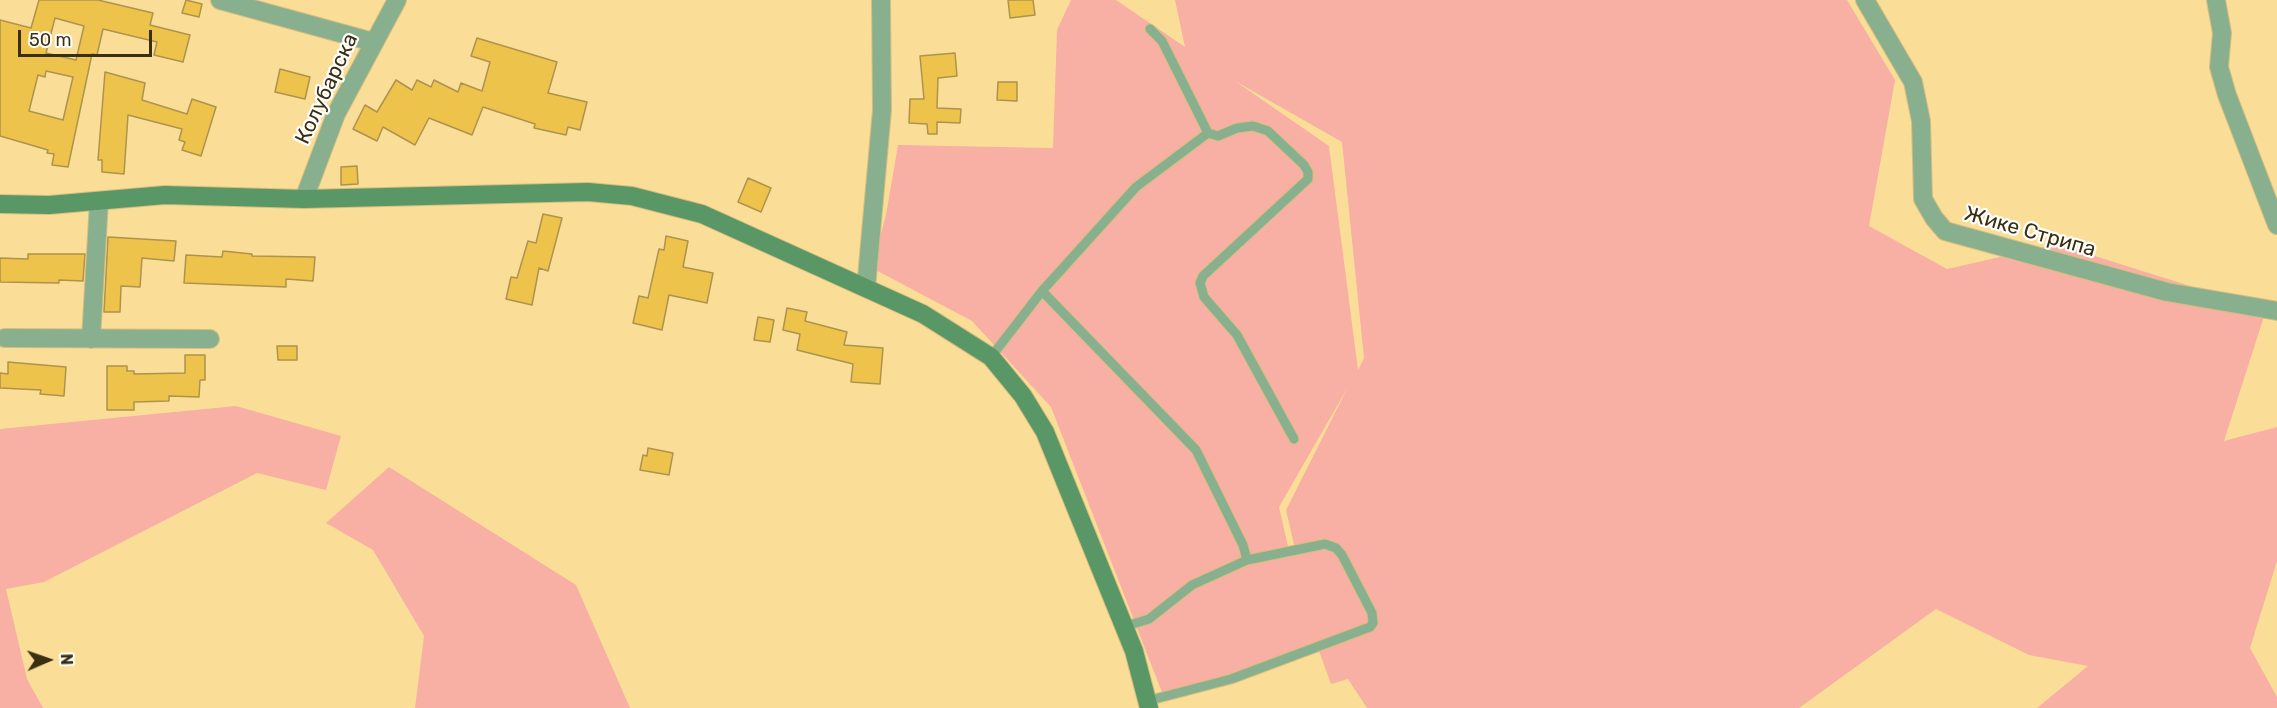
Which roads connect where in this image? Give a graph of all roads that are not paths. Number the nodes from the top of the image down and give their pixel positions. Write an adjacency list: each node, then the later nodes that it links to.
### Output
1 (220, 0): 7 (street)
2 (397, 0): 7 (street, Колубарска)
3 (881, 0): 13 (street)
4 (1866, 0): 15 (street, Жике Стрипа)
5 (2216, 0): 12 (street)
6 (1150, 29): 8 (lane)
7 (373, 42): 9 (street, Колубарска)
8 (1208, 133): 14 (lane); 20 (lane)
9 (304, 199): 10 (main road); 13 (main road)
10 (99, 201): 11 (main road); 17 (street)
11 (0, 204)
12 (2277, 225)
13 (866, 288): 19 (main road)
14 (1042, 291): 19 (lane); 21 (lane)
15 (2277, 311)
16 (5, 338): 17 (street)
17 (91, 339): 18 (street)
18 (210, 339)
19 (991, 357): 22 (main road)
20 (1294, 439)
21 (1247, 560): 22 (lane); 23 (lane)
22 (1123, 627): 23 (main road)
23 (1148, 704)

